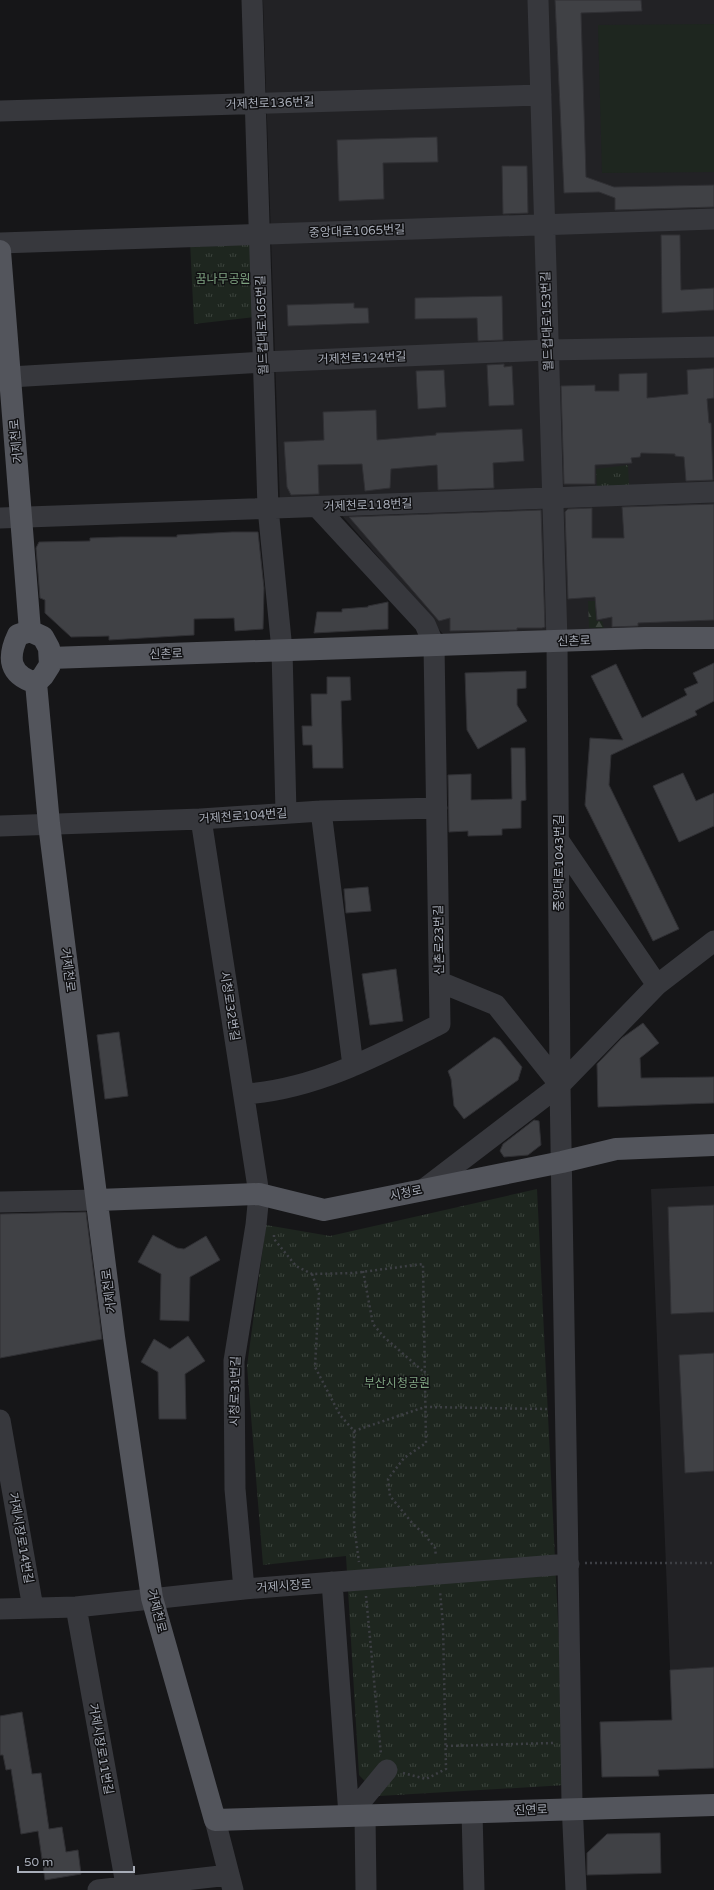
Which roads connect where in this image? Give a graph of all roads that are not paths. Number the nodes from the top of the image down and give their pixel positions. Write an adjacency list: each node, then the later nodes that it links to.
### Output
1 (252, 0): 4 (street, 월드컵대로165번길)
2 (538, 0): 3 (street, 월드컵대로153번길)
3 (541, 95): 4 (street, 거제천로136번길); 7 (street, 월드컵대로153번길)
4 (255, 103): 5 (street, 거제천로136번길); 8 (street, 월드컵대로165번길)
5 (0, 111)
6 (714, 220): 7 (street, 중앙대로1065번길)
7 (544, 225): 8 (street, 중앙대로1065번길); 12 (street, 월드컵대로153번길)
8 (260, 235): 9 (street, 중앙대로1065번길); 13 (street, 월드컵대로165번길)
9 (0, 243)
10 (0, 251): 14 (main road, 거제천로)
11 (714, 347): 12 (street, 거제천로124번길)
12 (548, 350): 13 (street, 거제천로124번길); 16 (street, 월드컵대로153번길)
13 (264, 362): 14 (street, 거제천로124번길); 18 (street, 월드컵대로165번길)
14 (10, 377): 19 (main road, 거제천로)
15 (714, 492): 16 (street, 거제천로118번길)
16 (553, 498): 17 (street, 거제천로118번길); 23 (street, 월드컵대로153번길)
17 (317, 506): 18 (street, 거제천로118번길); 24 (street)
18 (268, 508): 19 (street, 거제천로118번길); 25 (street, 월드컵대로165번길)
19 (22, 517): 20 (street, 거제천로118번길); 21 (main road, 거제천로)
20 (0, 518)
21 (30, 631): 26 (main road); 27 (main road)
22 (714, 638): 23 (main road, 신촌로)
23 (557, 641): 24 (main road, 신촌로); 35 (street, 중앙대로1043번길)
24 (434, 645): 25 (main road, 신촌로); 29 (street, 신촌로23번길)
25 (282, 650): 26 (main road, 신촌로); 31 (street)
26 (50, 658): 28 (main road)
27 (6, 660): 28 (main road)
28 (36, 683): 33 (main road, 거제천로)
29 (437, 808): 30 (street, 거제천로104번길); 37 (street, 신촌로23번길)
30 (321, 811): 31 (street, 거제천로104번길); 39 (street)
31 (286, 813): 32 (street, 거제천로104번길)
32 (201, 819): 33 (street, 거제천로104번길); 41 (street, 시청로32번길)
33 (48, 824): 34 (street, 거제천로104번길); 46 (main road, 거제천로)
34 (0, 826)
35 (559, 841): 38 (street); 40 (street, 중앙대로1043번길)
36 (714, 940): 38 (street)
37 (440, 982): 39 (street, 신촌로23번길); 40 (street)
38 (657, 985): 40 (street)
39 (353, 1066): 41 (street, 신촌로23번길)
40 (560, 1085): 43 (street, 중앙대로1043번길); 44 (street)
41 (244, 1094): 45 (street, 시청로32번길)
42 (714, 1145): 43 (main road, 시청로)
43 (562, 1162): 44 (main road, 시청로); 49 (street, 중앙대로1043번길)
44 (424, 1189): 45 (main road, 시청로)
45 (259, 1194): 46 (main road, 시청로); 51 (street, 시청로31번길)
46 (98, 1200): 47 (street); 52 (main road, 거제천로)
47 (0, 1202)
48 (0, 1420): 54 (street, 거제시장로14번길)
49 (569, 1564): 50 (street, 거제시장로); 58 (street, 중앙대로1043번길)
50 (332, 1582): 51 (street, 거제시장로); 60 (street)
51 (244, 1589): 52 (street, 거제시장로)
52 (152, 1598): 53 (street, 거제시장로); 61 (main road, 거제천로)
53 (76, 1607): 54 (street, 거제시장로); 63 (street, 거제시장로11번길)
54 (33, 1608): 55 (street, 거제시장로)
55 (0, 1609)
56 (387, 1770): 60 (street)
57 (714, 1805): 58 (main road, 진연로)
58 (573, 1809): 59 (main road, 진연로); 67 (street, 중앙대로1043번길)
59 (472, 1812): 60 (main road, 진연로); 66 (street)
60 (354, 1815): 61 (main road, 진연로); 65 (street)
61 (215, 1820): 62 (street, 거제천로)
62 (231, 1882): 63 (street)
63 (127, 1888): 64 (street)
64 (98, 1890)
65 (366, 1890)
66 (474, 1890)
67 (576, 1890)

